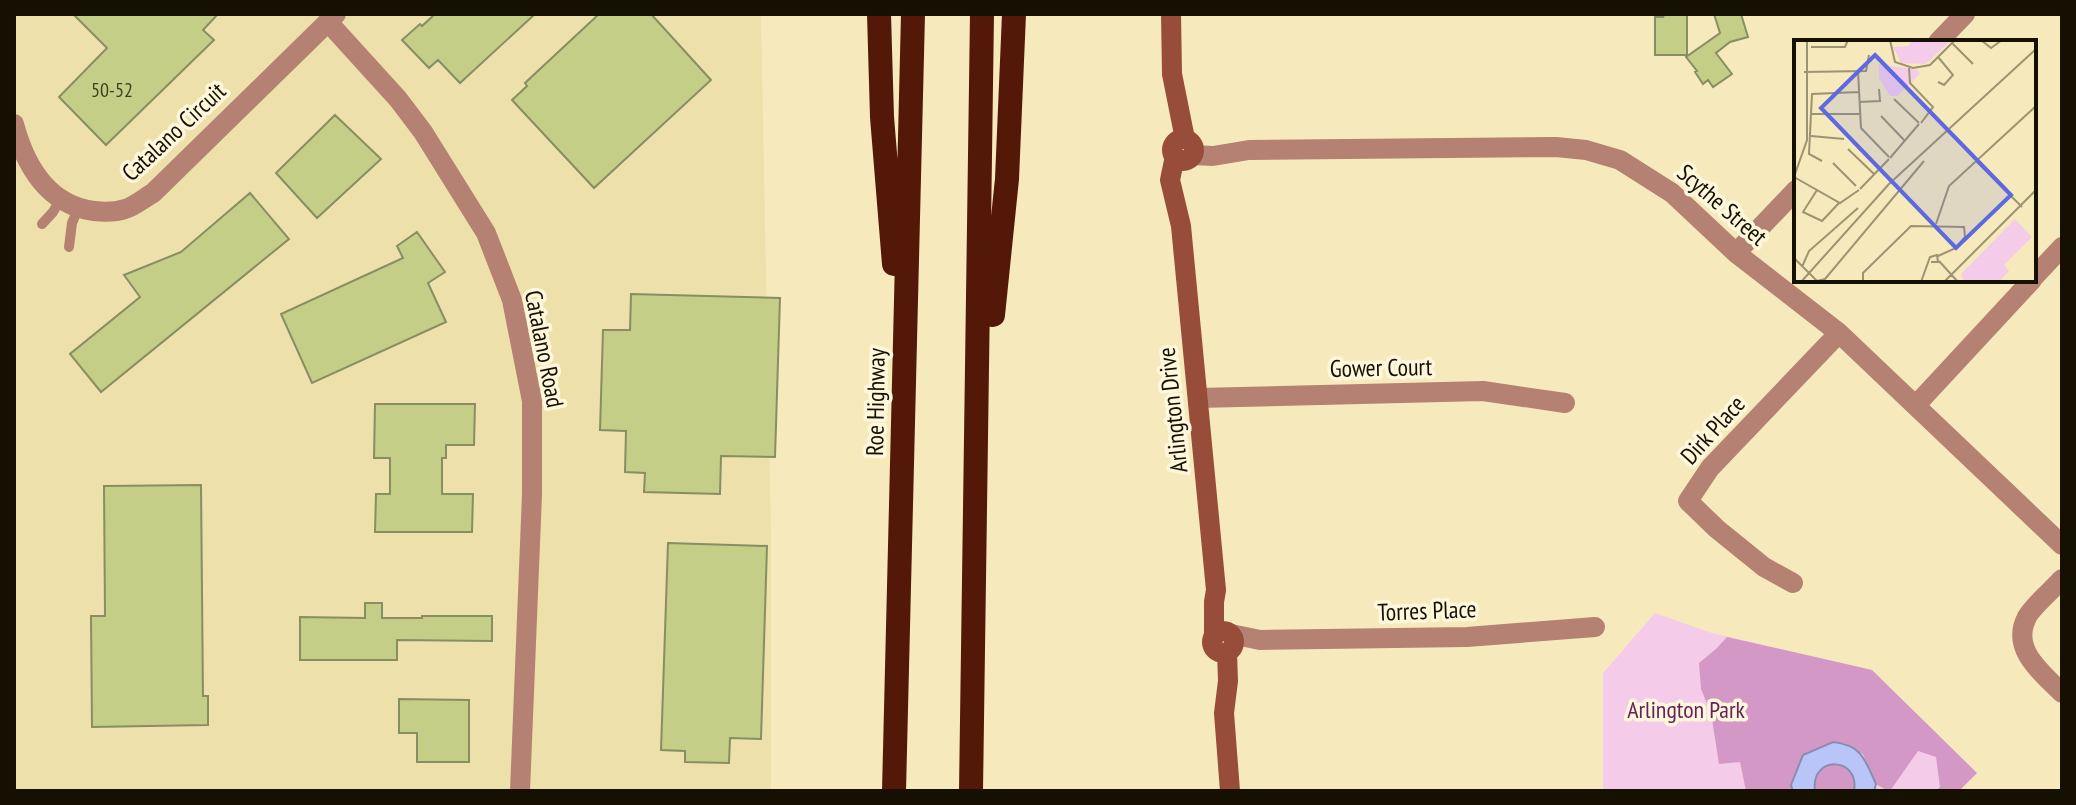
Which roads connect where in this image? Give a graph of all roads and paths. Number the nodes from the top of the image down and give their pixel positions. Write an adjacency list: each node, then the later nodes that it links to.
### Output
1 (879, 14): 20 (highway)
2 (913, 14): 20 (highway, Roe Highway)
3 (982, 14): 24 (highway)
4 (1014, 14): 24 (highway)
5 (1171, 14): 10 (street, Arlington Drive)
6 (1965, 14): 8 (street)
7 (332, 18): 12 (street, Catalano Circuit); 31 (street, Catalano Road)
8 (1940, 40)
9 (15, 131): 12 (street)
10 (1184, 150): 16 (street, Scythe Street); 21 (street, Arlington Drive)
11 (1794, 192): 16 (street)
12 (69, 204): 13 (lane); 14 (lane)
13 (42, 224)
14 (69, 247)
15 (2062, 247): 17 (street)
16 (1736, 253): 19 (street, Scythe Street)
17 (2036, 276)
18 (2030, 282): 23 (street)
19 (1839, 333): 23 (street, Scythe Street); 27 (street, Dirk Place)
20 (904, 394): 32 (highway, Roe Highway)
21 (1198, 398): 22 (street, Gower Court); 29 (street, Arlington Drive)
22 (1565, 403)
23 (1916, 405): 25 (street, Scythe Street)
24 (977, 458): 33 (highway)
25 (2062, 545)
26 (2062, 579): 30 (street)
27 (1793, 583)
28 (1595, 627): 29 (street, Torres Place)
29 (1224, 642): 34 (street, Arlington Drive)
30 (2062, 693)
31 (520, 791)
32 (894, 791)
33 (971, 791)
34 (1230, 791)

